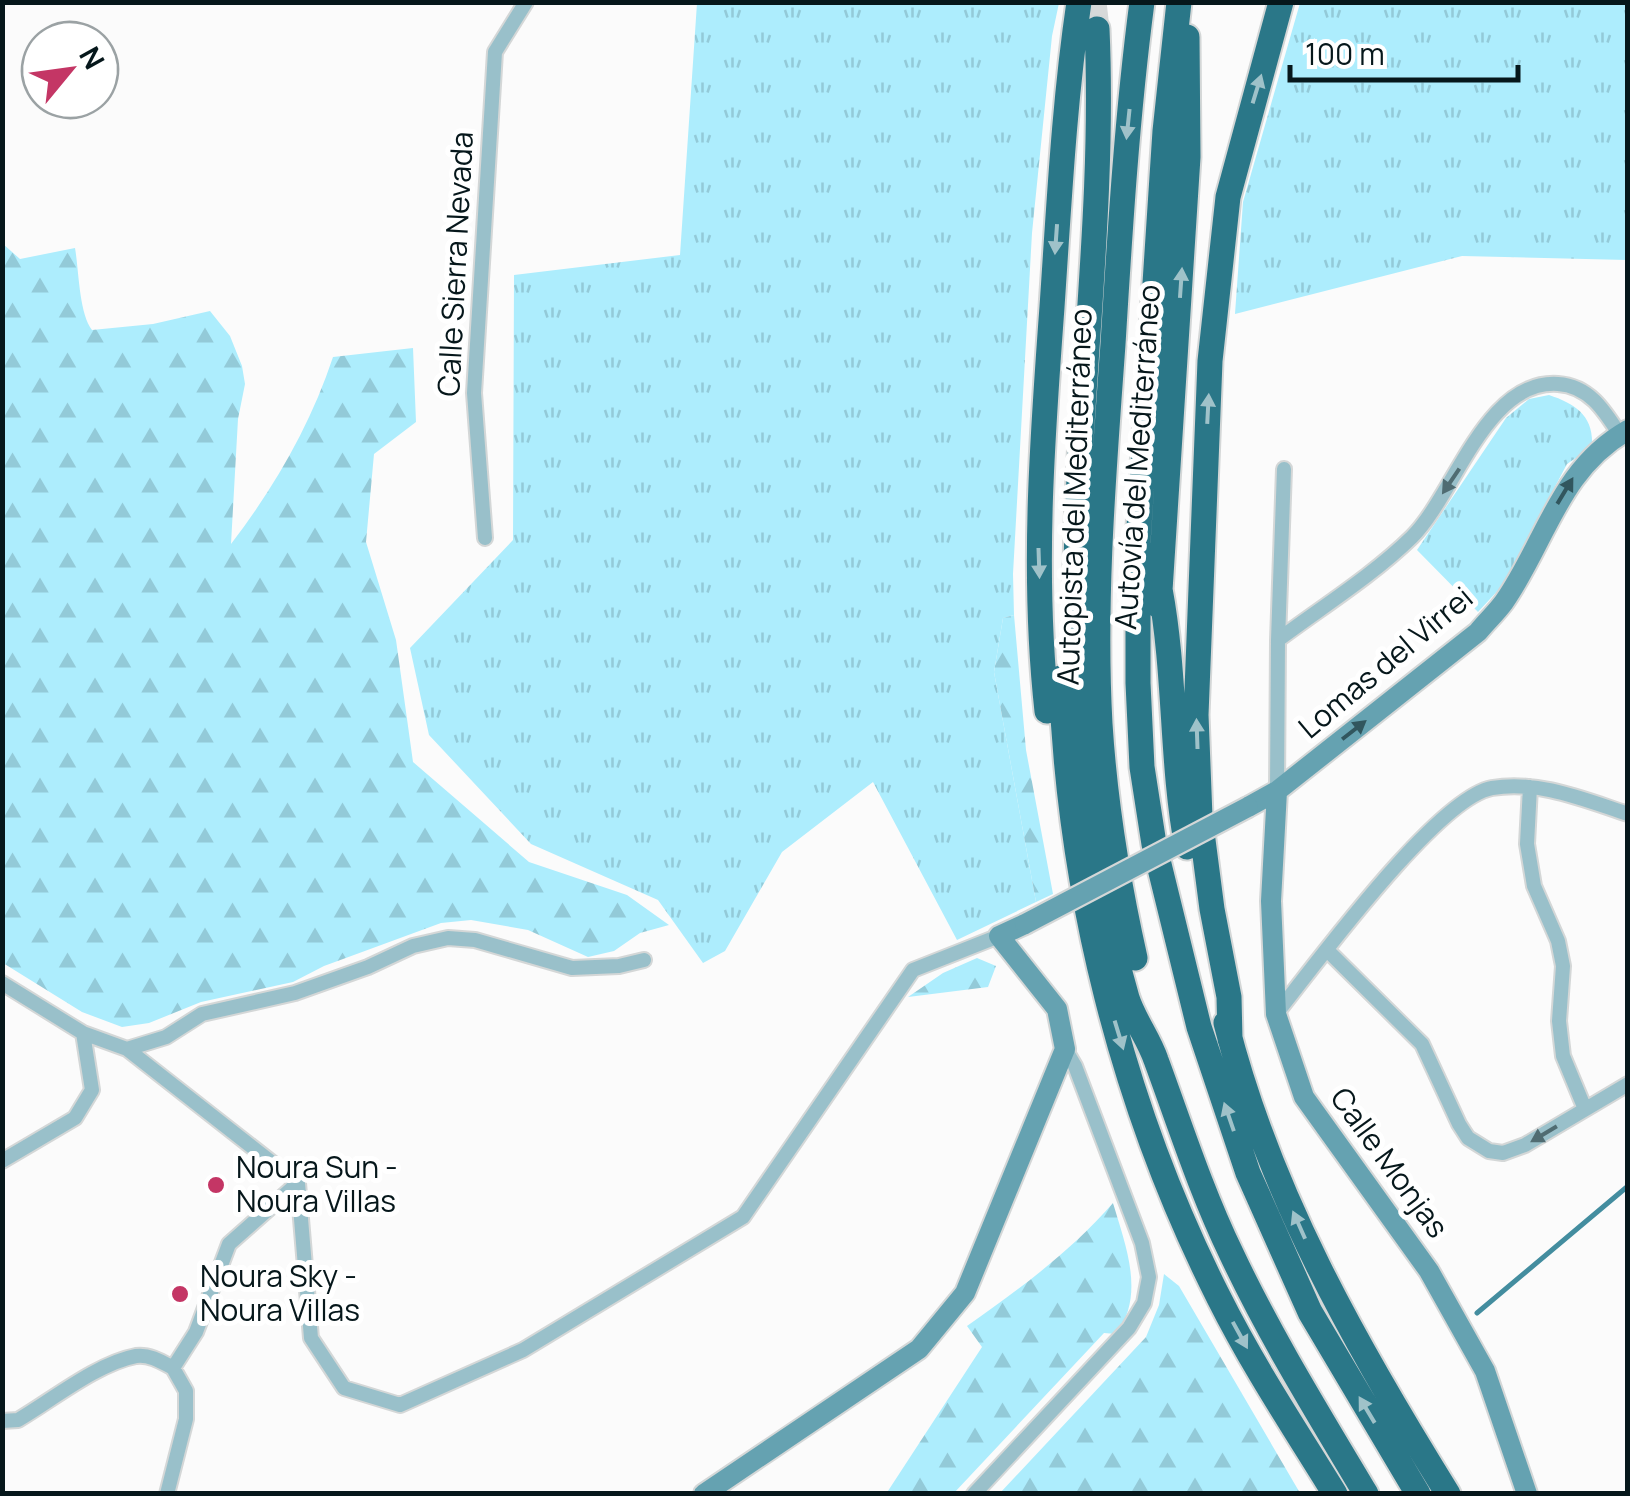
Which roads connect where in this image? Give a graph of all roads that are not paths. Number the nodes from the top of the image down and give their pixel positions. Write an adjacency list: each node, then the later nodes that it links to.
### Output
1 (526, 2): 10 (street, Calle Sierra Nevada)
2 (1079, 2): 16 (highway, one-way to 16)
3 (1142, 2): 27 (highway, Autopista del Mediterráneo, one-way to 27)
4 (1281, 2): 24 (highway, one-way to 4)
5 (1181, 13): 11 (highway, Autovía del Mediterráneo, one-way to 5); 17 (highway)
6 (1097, 29): 9 (highway, Autovía del Mediterráneo)
7 (1624, 432): 12 (street, one-way to 12); 14 (street, Lomas del Virrei, one-way to 7)
8 (1284, 469): 12 (street)
9 (1077, 525): 16 (highway); 27 (highway, Autovía del Mediterráneo)
10 (485, 538)
11 (1160, 589): 17 (highway, Autovía del Mediterráneo); 24 (highway)
12 (1278, 640): 14 (street)
13 (1530, 787): 15 (street); 19 (street); 29 (street)
14 (1277, 791): 18 (street, Lomas del Virrei, bridge); 22 (street, Calle Monjas)
15 (1628, 814)
16 (1077, 863): 37 (highway, one-way to 37)
17 (1168, 896): 39 (highway, one-way to 17)
18 (999, 936): 26 (street); 31 (street)
19 (1327, 950): 22 (street); 29 (street, one-way to 19)
20 (644, 960): 25 (street)
21 (2, 983): 23 (street)
22 (1276, 1014): 41 (street, Calle Monjas)
23 (83, 1033): 25 (street); 30 (street)
24 (1230, 1039): 40 (highway, one-way to 24)
25 (127, 1049): 31 (street)
26 (1065, 1049): 35 (street); 36 (street)
27 (1153, 1050): 38 (highway)
28 (1628, 1084): 29 (street)
29 (1585, 1109)
30 (2, 1160)
31 (298, 1183): 32 (street)
32 (173, 1368): 33 (street); 34 (street)
33 (2, 1421)
34 (168, 1494)
35 (704, 1494)
36 (974, 1494)
37 (1335, 1494)
38 (1366, 1494)
39 (1418, 1494)
40 (1448, 1494)
41 (1527, 1494)

